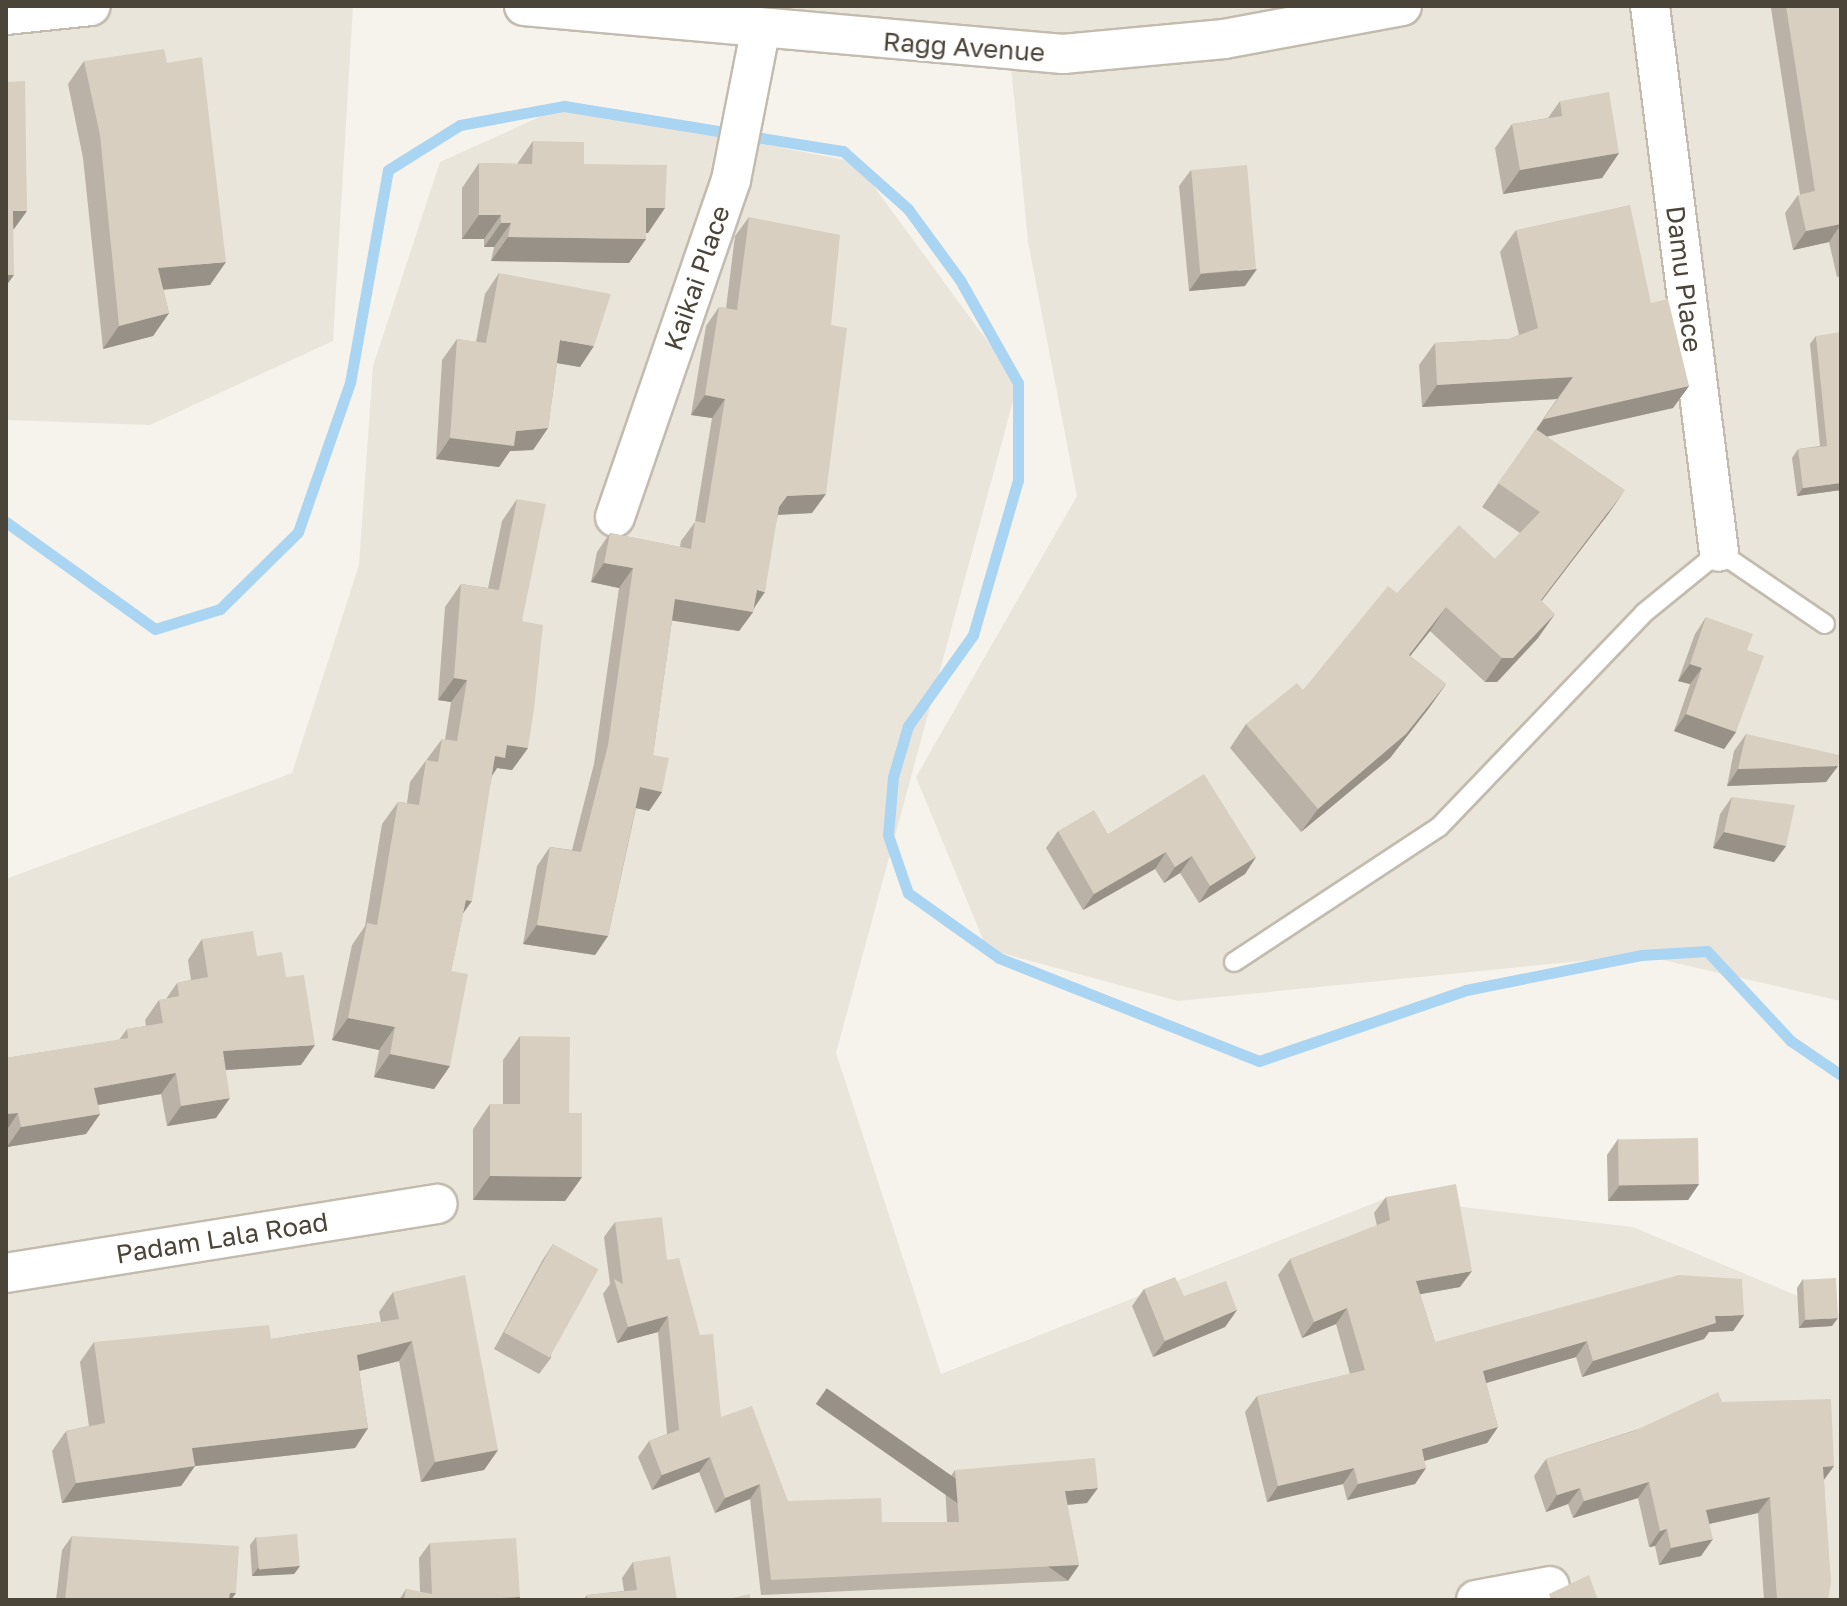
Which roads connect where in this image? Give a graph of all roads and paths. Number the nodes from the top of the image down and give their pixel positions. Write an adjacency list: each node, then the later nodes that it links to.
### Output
1 (91, 6): 5 (street)
2 (524, 6): 6 (street, Ragg Avenue)
3 (1402, 6): 6 (street, Ragg Avenue)
4 (1650, 6): 8 (street, Damu Place)
5 (6, 15)
6 (760, 32): 7 (street, Kaikai Place)
7 (615, 517)
8 (1719, 552): 9 (lane); 10 (lane)
9 (1825, 624)
10 (1234, 962)
11 (438, 1204): 12 (street, Padam Lala Road)
12 (6, 1273)
13 (1550, 1586): 14 (street)
14 (1476, 1600)

